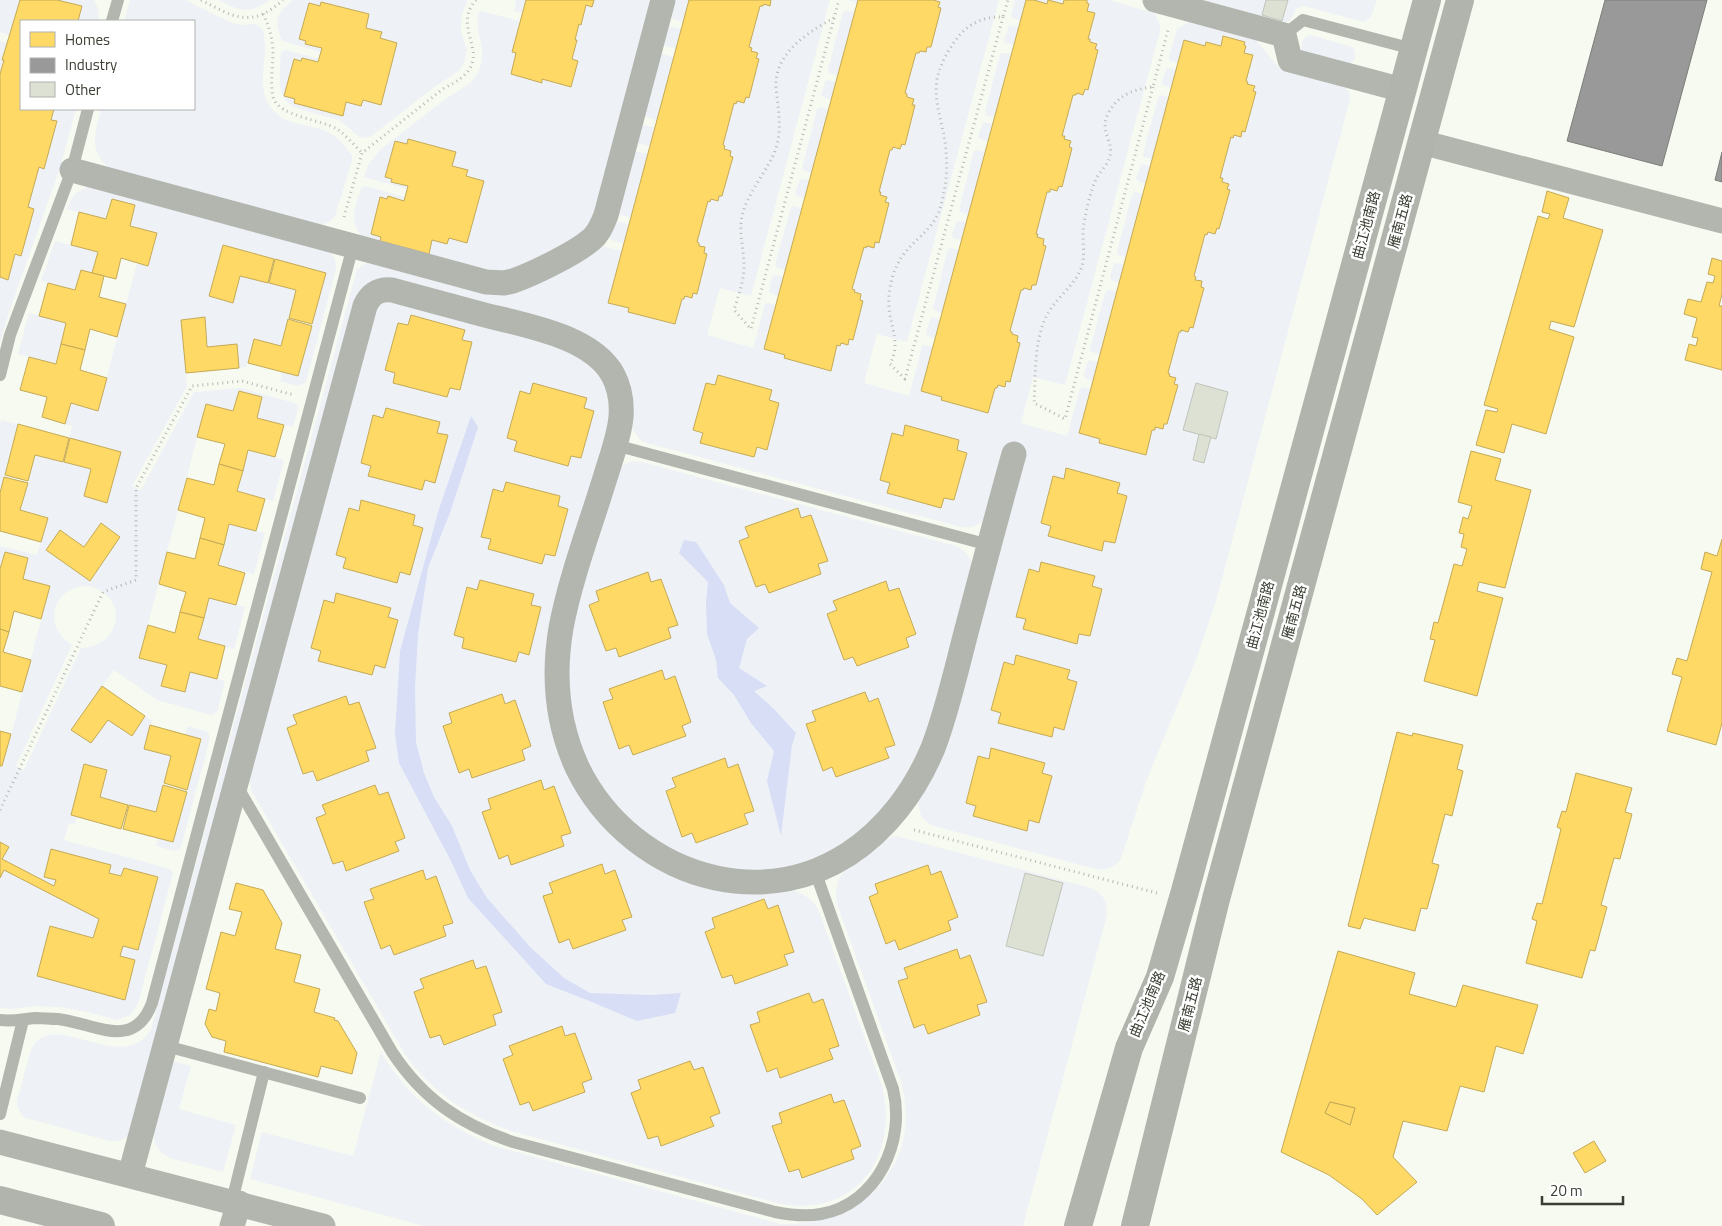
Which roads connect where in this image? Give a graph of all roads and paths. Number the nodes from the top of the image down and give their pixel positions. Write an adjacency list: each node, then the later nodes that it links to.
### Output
1 (118, 0): 14 (lane)
2 (200, 0): 11 (path)
3 (283, 0): 11 (path)
4 (476, 0): 21 (path)
5 (663, 0): 24 (street)
6 (839, 0): 13 (path)
7 (1008, 0): 12 (path)
8 (1427, 0): 16 (main road, 曲江池南路)
9 (1460, 0): 20 (main road, 雁南五路)
10 (1165, 3): 15 (street); 17 (path)
11 (263, 14): 21 (path)
12 (1003, 17): 12 (path)
13 (834, 18): 13 (path)
14 (112, 20)
15 (1284, 35): 16 (lane); 18 (street)
16 (1414, 49): 18 (main road, 曲江池南路)
17 (1153, 87): 17 (path)
18 (1402, 90): 34 (main road, 曲江池南路)
19 (88, 110): 22 (lane)
20 (1421, 142): 23 (street); 48 (main road, 雁南五路)
21 (362, 153): 24 (path)
22 (72, 170): 24 (street); 25 (lane)
23 (1722, 221)
24 (345, 244): 26 (lane)
25 (0, 375)
26 (312, 399): 31 (path); 36 (lane)
27 (615, 445): 29 (lane); 30 (street); 33 (street)
28 (1014, 454): 29 (street)
29 (989, 545): 32 (street)
30 (237, 786): 33 (lane); 37 (street)
31 (0, 810)
32 (887, 823): 33 (street); 34 (path)
33 (815, 871)
34 (1182, 900): 47 (main road, 曲江池南路)
35 (0, 1020): 36 (lane)
36 (24, 1020): 40 (lane)
37 (166, 1046): 38 (lane); 42 (street)
38 (264, 1072): 39 (lane); 44 (lane)
39 (360, 1098)
40 (0, 1114)
41 (0, 1142): 42 (street)
42 (130, 1175): 44 (street)
43 (0, 1200): 45 (main road)
44 (234, 1210): 46 (street)
45 (101, 1226)
46 (323, 1226)
47 (1078, 1226)
48 (1135, 1226)

